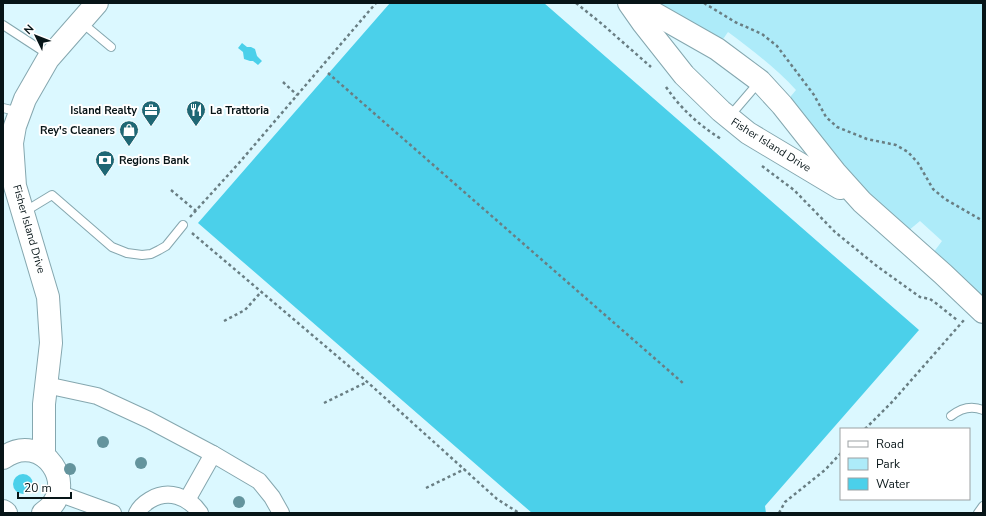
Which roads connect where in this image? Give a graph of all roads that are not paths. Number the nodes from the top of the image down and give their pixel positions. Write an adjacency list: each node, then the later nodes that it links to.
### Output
1 (97, 3): 4 (street, Fisher Island Drive)
2 (629, 3): 8 (street, Fisher Island Drive)
3 (636, 3): 6 (street, Fisher Island Drive)
4 (81, 22): 7 (lane); 9 (street, Fisher Island Drive)
5 (3, 25): 9 (lane)
6 (681, 28): 8 (street); 10 (street, Fisher Island Drive)
7 (111, 47)
8 (663, 49): 12 (street, Fisher Island Drive)
9 (50, 56): 11 (street, Fisher Island Drive)
10 (760, 81): 12 (lane); 13 (street, Fisher Island Drive)
11 (12, 110): 16 (street, Fisher Island Drive)
12 (728, 118): 14 (street, Fisher Island Drive)
13 (805, 135): 14 (street); 15 (street, Fisher Island Drive)
14 (787, 156): 15 (street, Fisher Island Drive)
15 (862, 202): 18 (street, Fisher Island Drive)
16 (23, 213): 17 (lane); 19 (street, Fisher Island Drive)
17 (183, 225)
18 (975, 315)
19 (45, 395): 22 (street, Fisher Island Drive); 23 (street); 24 (street, Fisher Island Drive)
20 (983, 410): 21 (lane)
21 (951, 416)
22 (10, 454): 24 (street, Fisher Island Drive)
23 (213, 454): 26 (street); 34 (street)
24 (44, 456): 25 (street)
25 (58, 493): 30 (street); 31 (street)
26 (187, 500): 32 (street); 33 (street)
27 (983, 506): 35 (lane)
28 (3, 511): 29 (street)
29 (6, 513)
30 (43, 513)
31 (113, 513)
32 (137, 513)
33 (200, 513)
34 (281, 513)
35 (978, 513)

